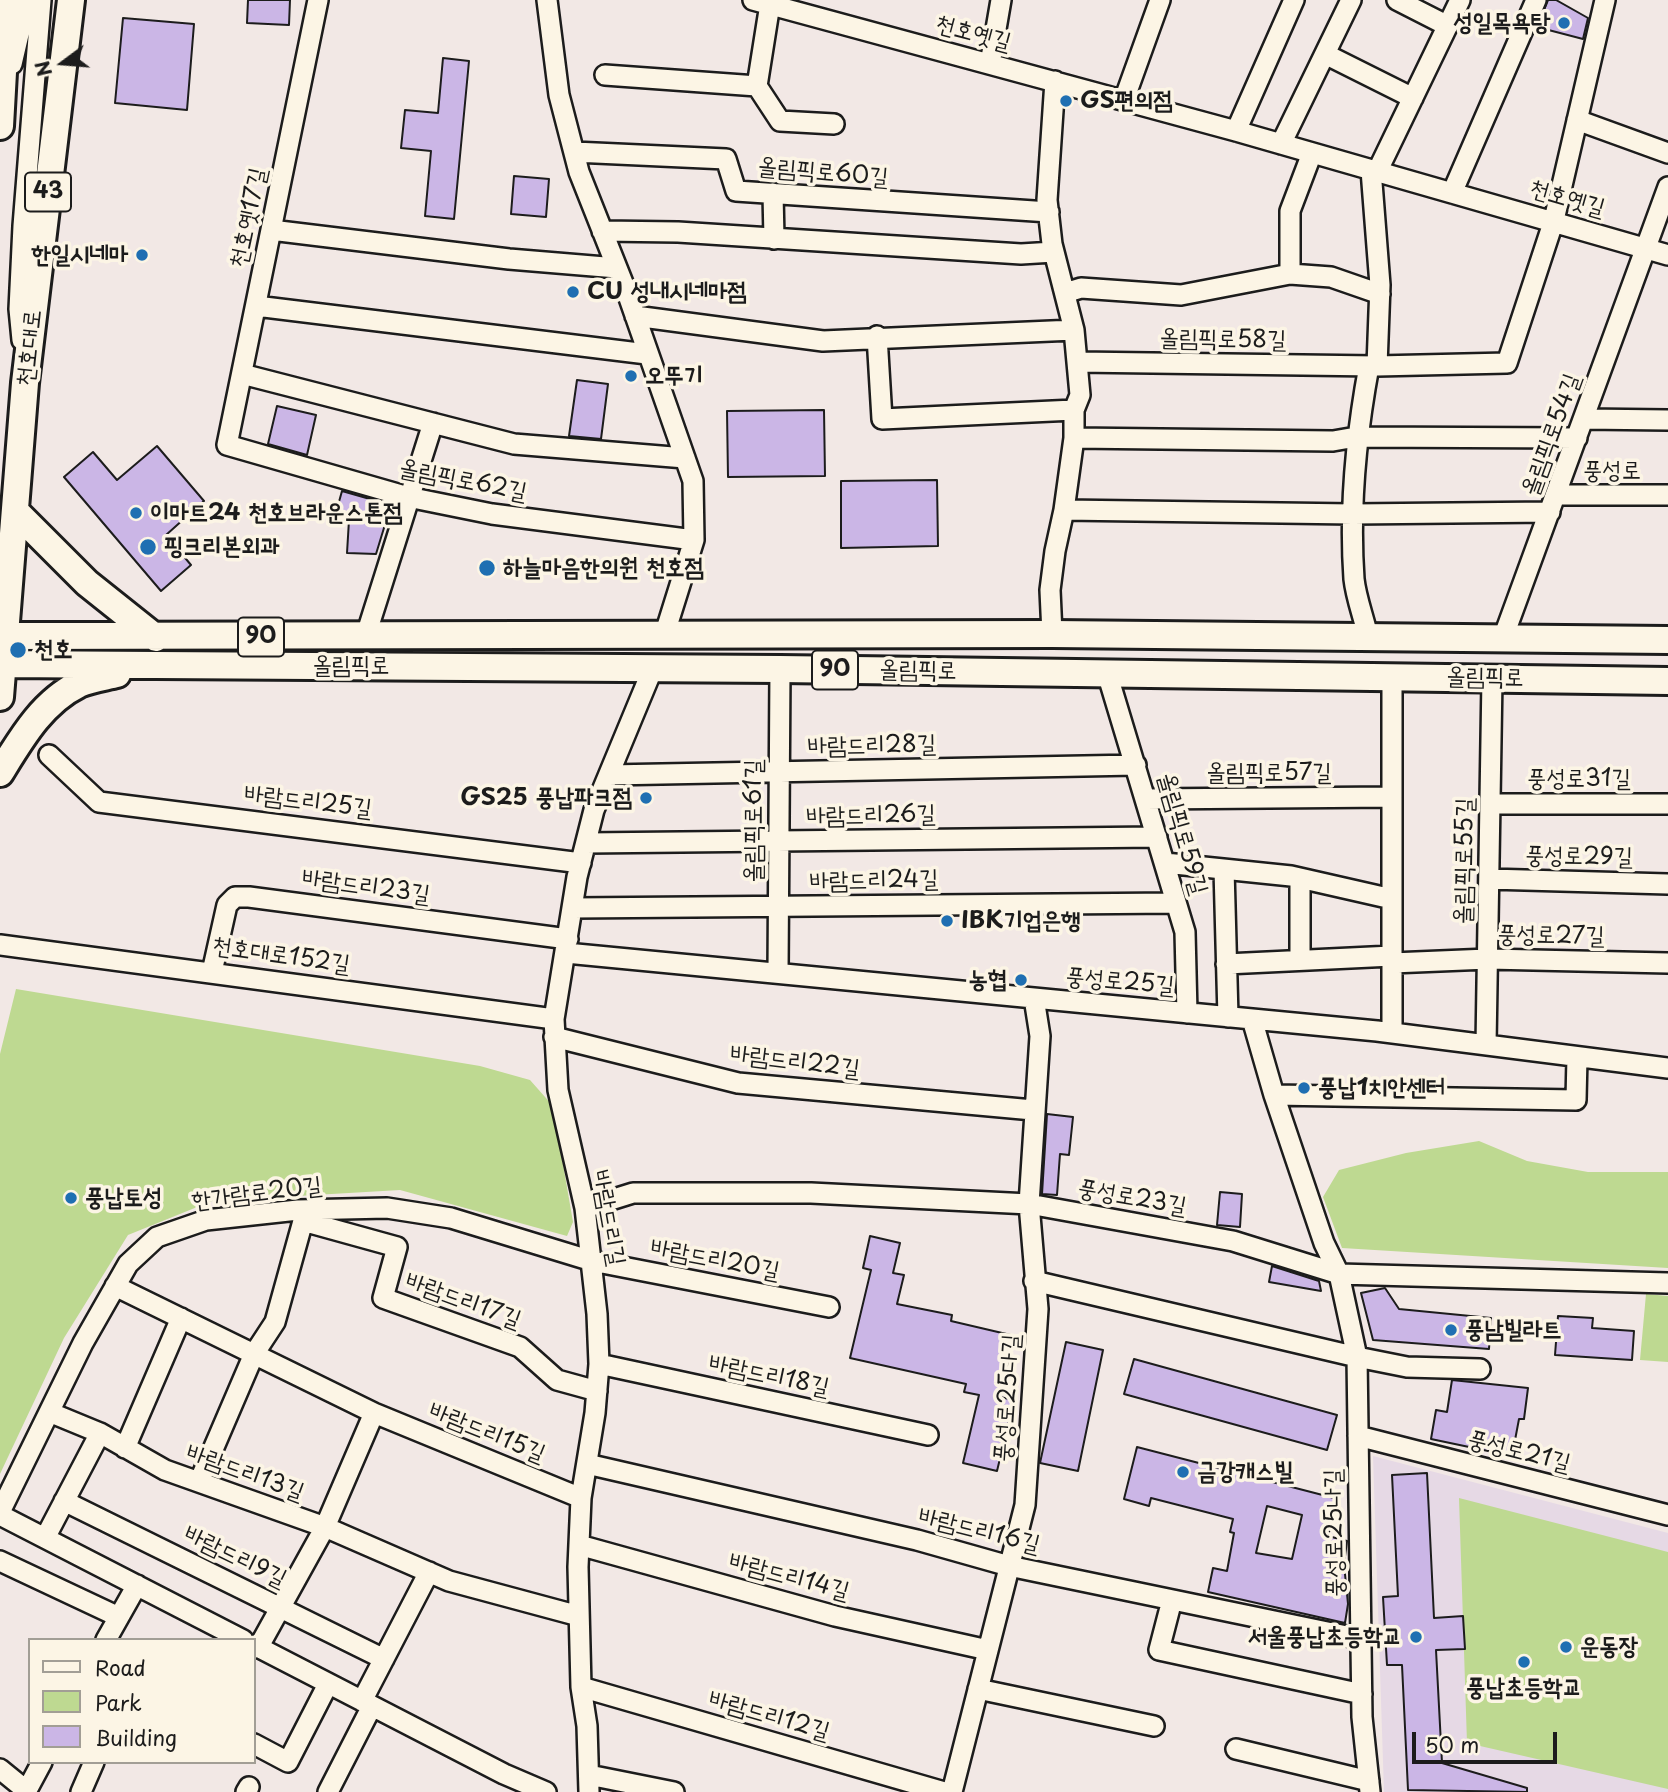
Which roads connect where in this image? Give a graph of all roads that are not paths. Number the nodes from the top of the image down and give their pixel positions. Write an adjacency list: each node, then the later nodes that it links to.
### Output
1 (7, 0): 24 (main road)
2 (27, 0): 24 (street)
3 (41, 0): 56 (street)
4 (71, 0): 56 (main road, 천호대로 / 43)
5 (318, 0): 38 (street, 천호옛17길)
6 (547, 0): 29 (street)
7 (1001, 0): 18 (street)
8 (1160, 0): 23 (street)
9 (1294, 0): 27 (street)
10 (1351, 0): 17 (street)
11 (1397, 0): 16 (street)
12 (1460, 0): 16 (street)
13 (1536, 0): 35 (street)
14 (1605, 0): 25 (street)
15 (761, 2): 18 (street, 천호옛길); 21 (street, 천호옛길)
16 (1448, 26): 22 (street)
17 (1325, 54): 22 (street); 28 (street)
18 (990, 64): 20 (street, 천호옛길)
19 (605, 75): 21 (street)
20 (1055, 81): 23 (street, 천호옛길); 36 (street)
21 (757, 86): 26 (street)
22 (1413, 98): 32 (street)
23 (1124, 100): 27 (street, 천호옛길)
24 (1, 116)
25 (1577, 120): 31 (street); 37 (street)
26 (834, 124)
27 (1236, 131): 28 (street, 천호옛길)
28 (1281, 144): 30 (street, 천호옛길)
29 (573, 152): 34 (street, 올림픽로60길); 39 (street)
30 (1312, 153): 32 (street, 천호옛길); 45 (street)
31 (1668, 153)
32 (1374, 171): 35 (street, 천호옛길); 47 (street)
33 (1668, 187): 41 (street, 올림픽로54길)
34 (773, 193): 36 (street, 올림픽로60길); 40 (street)
35 (1452, 193): 37 (street, 천호옛길)
36 (1049, 212): 42 (street)
37 (1554, 220): 41 (street, 천호옛길); 54 (street, 올림픽로58길)
38 (271, 230): 44 (street); 48 (street, 천호옛17길)
39 (602, 231): 40 (street); 44 (street)
40 (774, 239): 42 (street)
41 (1647, 248): 43 (street, 천호옛길); 60 (street, 올림픽로54길)
42 (1054, 252): 46 (street)
43 (1668, 255)
44 (617, 268): 49 (street)
45 (1290, 274): 46 (street, 올림픽로58길); 47 (street, 올림픽로58길)
46 (1065, 293): 50 (street)
47 (1380, 294): 54 (street)
48 (256, 306): 52 (street); 55 (street, 천호옛17길)
49 (635, 316): 51 (street); 52 (street)
50 (1074, 330): 51 (street); 53 (street)
51 (877, 336): 57 (street)
52 (647, 354): 64 (street)
53 (1077, 362): 54 (street, 올림픽로58길); 57 (street)
54 (1373, 366): 61 (street)
55 (242, 374): 59 (street, 올림픽로62길); 63 (street, 천호옛17길)
56 (25, 383): 69 (main road, 천호대로 / 43)
57 (1074, 410): 62 (street)
58 (1668, 420): 60 (street, 풍성로)
59 (433, 423): 64 (street, 올림픽로62길); 66 (street, 올림픽로)
60 (1581, 428): 61 (street); 67 (street, 올림픽로54길)
61 (1356, 437): 62 (street); 70 (street)
62 (1074, 439): 68 (street)
63 (227, 445): 66 (street, 올림픽로62길)
64 (685, 458): 71 (street)
65 (1668, 495): 67 (street, 풍성로)
66 (408, 497): 71 (street, 올림픽로62길); 74 (street, 올림픽로)
67 (1553, 504): 70 (street); 78 (street, 올림픽로54길)
68 (1064, 510): 70 (street); 72 (street)
69 (15, 512): 73 (main road, 천호대로 / 43); 77 (main road)
70 (1353, 514): 76 (street)
71 (694, 540): 75 (street)
72 (1052, 634): 75 (main road, 올림픽로 / 90); 76 (main road, 올림픽로 / 90)
73 (3, 635): 77 (main road, 올림픽로 / 90); 80 (main road, 천호대로 / 43)
74 (366, 635): 75 (main road, 올림픽로 / 90); 77 (main road, 올림픽로 / 90)
75 (664, 636)
76 (1368, 637): 78 (main road, 올림픽로 / 90)
77 (149, 638): 82 (main road)
78 (1503, 638): 79 (main road, 올림픽로 / 90)
79 (1668, 640)
80 (1, 664): 82 (main road, 올림픽로 / 90); 89 (main road, 천호대로 / 43)
81 (154, 664): 82 (main road, 올림픽로 / 90); 83 (main road, 올림픽로 / 90); 92 (main road)
82 (100, 665)
83 (653, 668): 84 (main road, 올림픽로 / 90); 94 (street, 바람드리길)
84 (780, 669): 85 (main road, 올림픽로 / 90); 93 (street, 올림픽로61길)
85 (1107, 673): 86 (main road, 올림픽로 / 90); 91 (street, 올림픽로59길)
86 (1392, 677): 87 (main road, 올림픽로 / 90); 95 (street)
87 (1492, 678): 88 (main road, 올림픽로 / 90); 97 (street, 올림픽로55길)
88 (1668, 681)
89 (0, 697)
90 (49, 755): 102 (street, 바람드리25길)
91 (1136, 765): 93 (street, 바람드리28길); 96 (street, 올림픽로59길)
92 (0, 773)
93 (779, 773): 94 (street, 바람드리28길); 100 (street, 올림픽로61길)
94 (609, 775): 101 (street, 바람드리길)
95 (1392, 797): 96 (street, 올림픽로57길); 108 (street)
96 (1146, 799): 99 (street, 올림픽로59길)
97 (1490, 804): 98 (street, 풍성로31길); 106 (street, 올림픽로55길)
98 (1668, 804)
99 (1157, 837): 100 (street, 바람드리26길); 103 (street, 올림픽로59길)
100 (778, 842): 101 (street, 바람드리26길); 110 (street, 올림픽로61길)
101 (586, 843): 102 (street, 바람드리길)
102 (581, 863): 111 (street, 바람드리길)
103 (1165, 863): 104 (street); 109 (street, 올림픽로59길)
104 (1224, 869): 105 (street); 118 (street)
105 (1300, 878): 108 (street); 116 (street)
106 (1489, 879): 107 (street, 풍성로29길); 115 (street, 올림픽로55길)
107 (1668, 884)
108 (1392, 899): 114 (street)
109 (1176, 903): 110 (street, 바람드리24길); 122 (street, 올림픽로59길)
110 (778, 906): 111 (street, 바람드리24길); 120 (street, 올림픽로61길)
111 (573, 908): 113 (street, 바람드리길)
112 (0, 945): 119 (street, 천호대로152길)
113 (567, 946): 119 (street, 바람드리23길); 120 (street, 풍성로25길); 125 (street, 바람드리길)
114 (1392, 959): 115 (street, 풍성로27길); 116 (street, 풍성로27길); 126 (street)
115 (1488, 959): 117 (street, 풍성로27길); 127 (street, 올림픽로55길)
116 (1300, 960): 118 (street, 풍성로27길)
117 (1668, 963)
118 (1226, 964): 123 (street)
119 (212, 972): 125 (street, 천호대로152길)
120 (778, 973): 121 (street, 풍성로25길)
121 (1034, 998): 122 (street, 풍성로25길); 131 (street, 풍성로25다길)
122 (1187, 1013): 123 (street, 풍성로25길)
123 (1228, 1017): 124 (street, 풍성로25길)
124 (1252, 1019): 126 (street, 풍성로25길); 130 (street, 풍성로25나길)
125 (554, 1028): 131 (street, 바람드리22길); 133 (street, 바람드리길)
126 (1392, 1033): 127 (street, 풍성로25길)
127 (1486, 1045): 128 (street, 풍성로25길)
128 (1577, 1057): 129 (street, 풍성로25길); 130 (street)
129 (1668, 1068)
130 (1274, 1096): 136 (street, 풍성로25나길)
131 (1033, 1110): 132 (street, 풍성로25다길)
132 (1029, 1205): 133 (street, 풍성로23길); 136 (street, 풍성로23길); 137 (street, 풍성로25다길)
133 (585, 1209): 135 (street, 바람드리길)
134 (304, 1216): 135 (street, 한가람로20길); 139 (street, 한가람로20길); 142 (street); 146 (street, 바람드리17길)
135 (592, 1261): 140 (street, 바람드리20길); 144 (street, 바람드리길)
136 (1339, 1274): 138 (street, 풍성로23길); 143 (street, 풍성로25나길)
137 (1034, 1281): 143 (street); 163 (street, 풍성로25다길)
138 (1668, 1283)
139 (115, 1286): 141 (street, 바람드리15길); 147 (street, 한가람로20길)
140 (829, 1307)
141 (181, 1318): 142 (street, 바람드리15길); 152 (street)
142 (254, 1354): 148 (street, 바람드리15길); 154 (street)
143 (1357, 1357): 145 (street); 151 (street, 풍성로25나길)
144 (600, 1364): 146 (street, 바람드리길); 150 (street, 바람드리18길)
145 (1480, 1369)
146 (597, 1391): 153 (street, 바람드리길)
147 (49, 1412): 149 (street, 바람드리13길); 157 (street, 한가람로20길)
148 (374, 1413): 155 (street, 바람드리15길); 159 (street)
149 (100, 1433): 152 (street, 바람드리13길); 156 (street)
150 (928, 1435)
151 (1358, 1436): 158 (street, 풍성로21길); 173 (street, 풍성로25나길)
152 (125, 1448): 154 (street, 바람드리13길)
153 (587, 1464): 155 (street, 바람드리길); 163 (street, 바람드리16길)
154 (199, 1482): 159 (street, 바람드리13길)
155 (581, 1498): 161 (street, 바람드리길)
156 (64, 1501): 160 (street); 167 (street, 바람드리9길)
157 (0, 1513): 160 (street)
158 (1668, 1515)
159 (325, 1527): 164 (street, 바람드리13길); 167 (street)
160 (45, 1538): 165 (street)
161 (579, 1545): 168 (street, 바람드리길); 175 (street, 바람드리14길)
162 (0, 1561): 169 (street)
163 (1009, 1566): 166 (street, 바람드리16길); 175 (street, 풍성로25다길)
164 (429, 1572): 168 (street, 바람드리13길); 176 (street)
165 (137, 1585): 169 (street); 171 (street)
166 (1172, 1600): 173 (street, 바람드리16길); 180 (street)
167 (281, 1606): 172 (street); 176 (street, 바람드리9길)
168 (579, 1616): 178 (street, 바람드리길)
169 (118, 1617): 170 (street)
170 (107, 1638)
171 (240, 1638)
172 (256, 1639)
173 (1361, 1639): 180 (street, 풍성로25나길)
174 (256, 1646): 177 (street)
175 (988, 1650): 179 (street, 풍성로25다길)
176 (384, 1659): 181 (street)
177 (328, 1684): 181 (street); 183 (street)
178 (581, 1687): 188 (street, 바람드리길); 195 (street, 바람드리12길)
179 (978, 1689): 182 (street); 196 (street, 풍성로25다길)
180 (1362, 1694): 189 (street, 풍성로25나길)
181 (367, 1704): 192 (street); 193 (street)
182 (1154, 1726)
183 (256, 1745)
184 (1236, 1749): 189 (street)
185 (41, 1764): 190 (street)
186 (93, 1764): 191 (street)
187 (0, 1769): 190 (street)
188 (589, 1784): 194 (street)
189 (1369, 1787)
190 (27, 1792)
191 (81, 1792)
192 (328, 1792)
193 (546, 1792)
194 (674, 1792)
195 (944, 1792)
196 (952, 1792)

